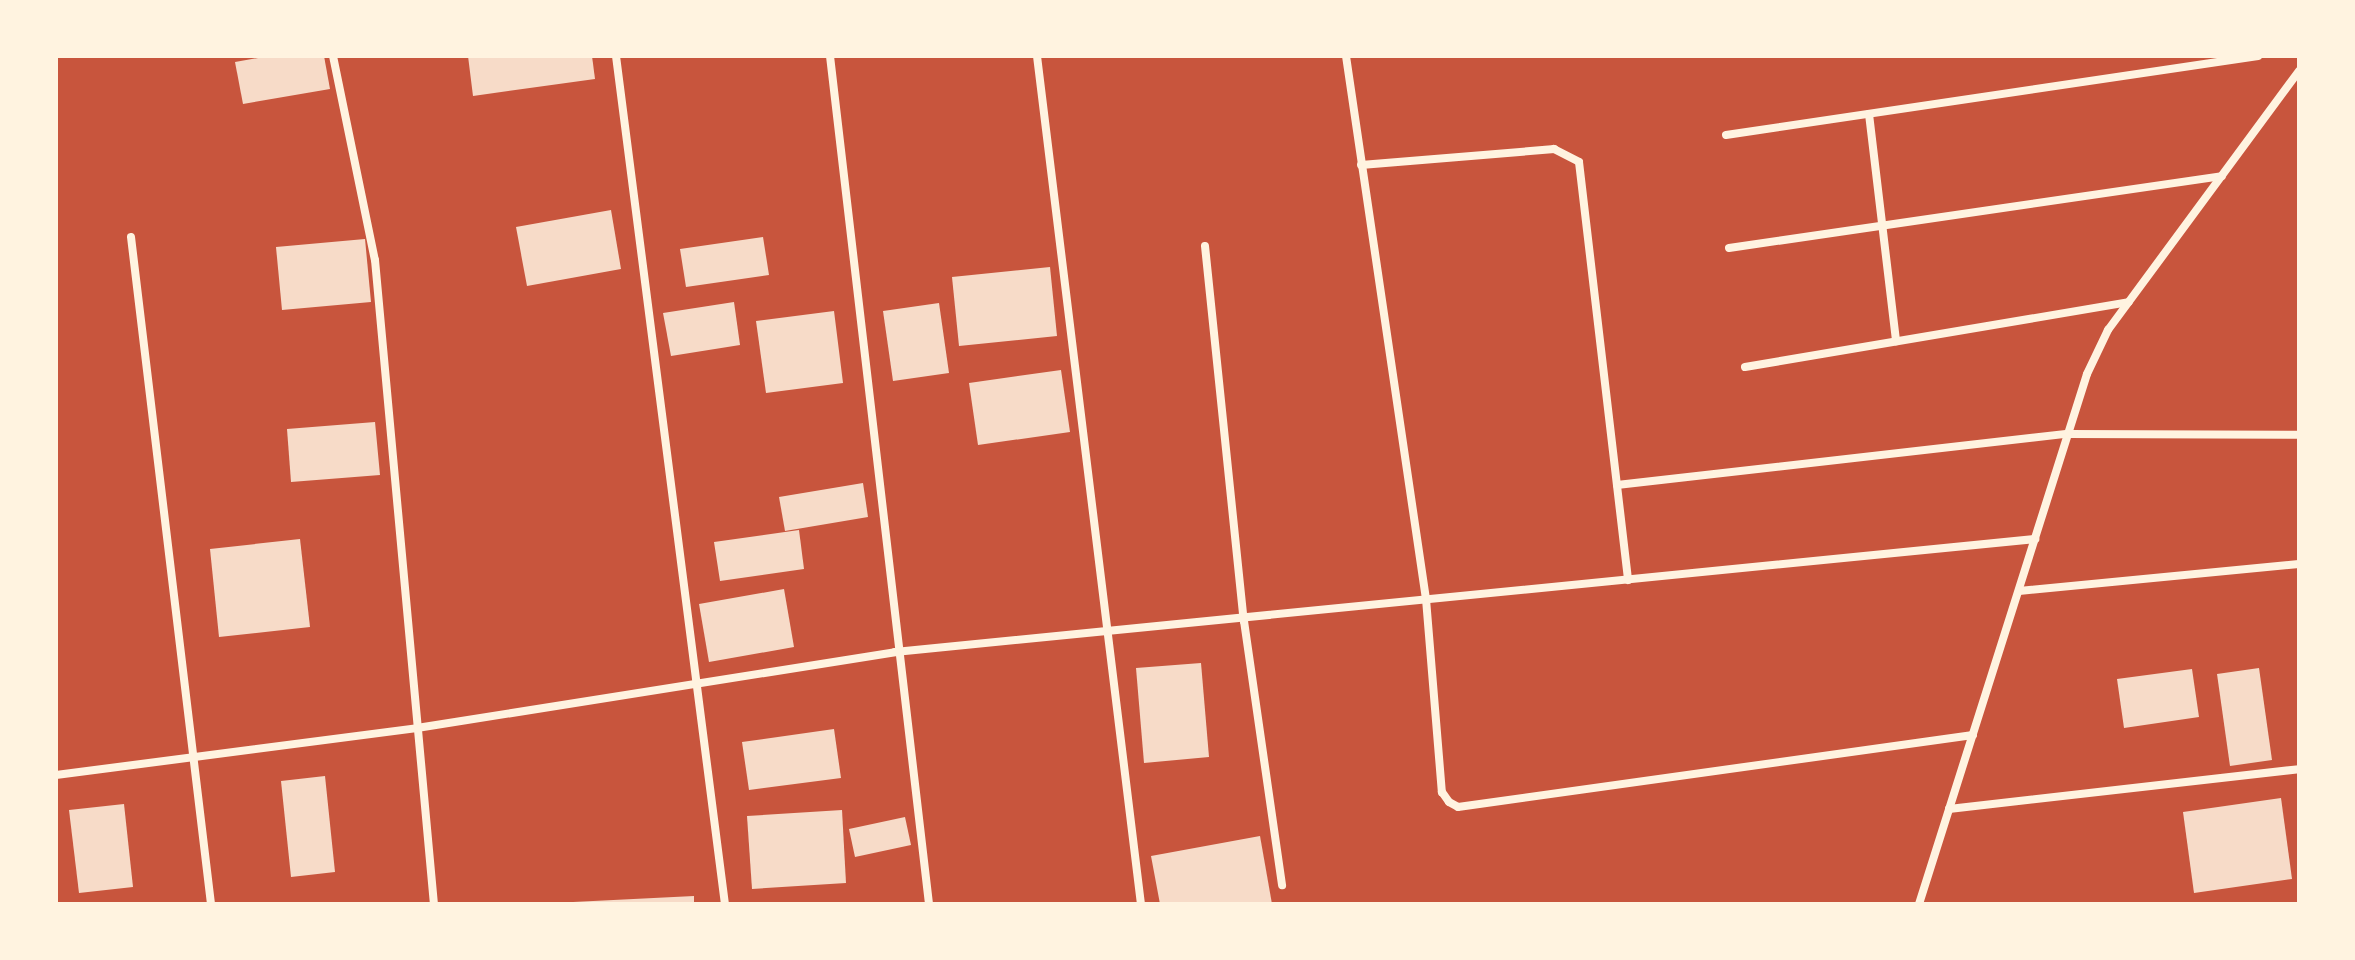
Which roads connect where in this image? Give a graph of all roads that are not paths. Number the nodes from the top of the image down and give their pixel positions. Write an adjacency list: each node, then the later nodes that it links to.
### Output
1 (333, 56): 31 (street)
2 (616, 56): 30 (street)
3 (830, 56): 29 (street)
4 (1037, 56): 28 (street)
5 (1346, 56): 10 (street)
6 (2258, 56): 8 (street)
7 (2299, 71): 11 (street)
8 (1869, 114): 9 (street); 12 (street)
9 (1726, 135)
10 (1361, 165): 21 (street); 26 (street)
11 (2222, 176): 12 (street); 16 (street)
12 (1882, 226): 15 (street); 17 (street)
13 (131, 237): 33 (street)
14 (1205, 246): 27 (street)
15 (1729, 248)
16 (2129, 302): 17 (street); 19 (street)
17 (1896, 341): 18 (street)
18 (1745, 367)
19 (2068, 434): 20 (street); 21 (street); 22 (street)
20 (2299, 435)
21 (1617, 485): 24 (street)
22 (2035, 539): 24 (street); 25 (street)
23 (2299, 564): 25 (street)
24 (1628, 580): 26 (street)
25 (2019, 591): 32 (street)
26 (1426, 599): 27 (street); 32 (street)
27 (1244, 621): 28 (street); 37 (street)
28 (1109, 630): 29 (street); 42 (street)
29 (895, 652): 30 (street); 41 (street)
30 (697, 681): 31 (street); 40 (street)
31 (417, 728): 33 (street); 39 (street)
32 (1973, 735): 36 (street)
33 (195, 756): 35 (street); 38 (street)
34 (2299, 769): 36 (street)
35 (56, 775)
36 (1949, 809): 43 (street)
37 (1282, 885)
38 (211, 904)
39 (434, 904)
40 (725, 904)
41 (929, 904)
42 (1141, 904)
43 (1919, 904)

